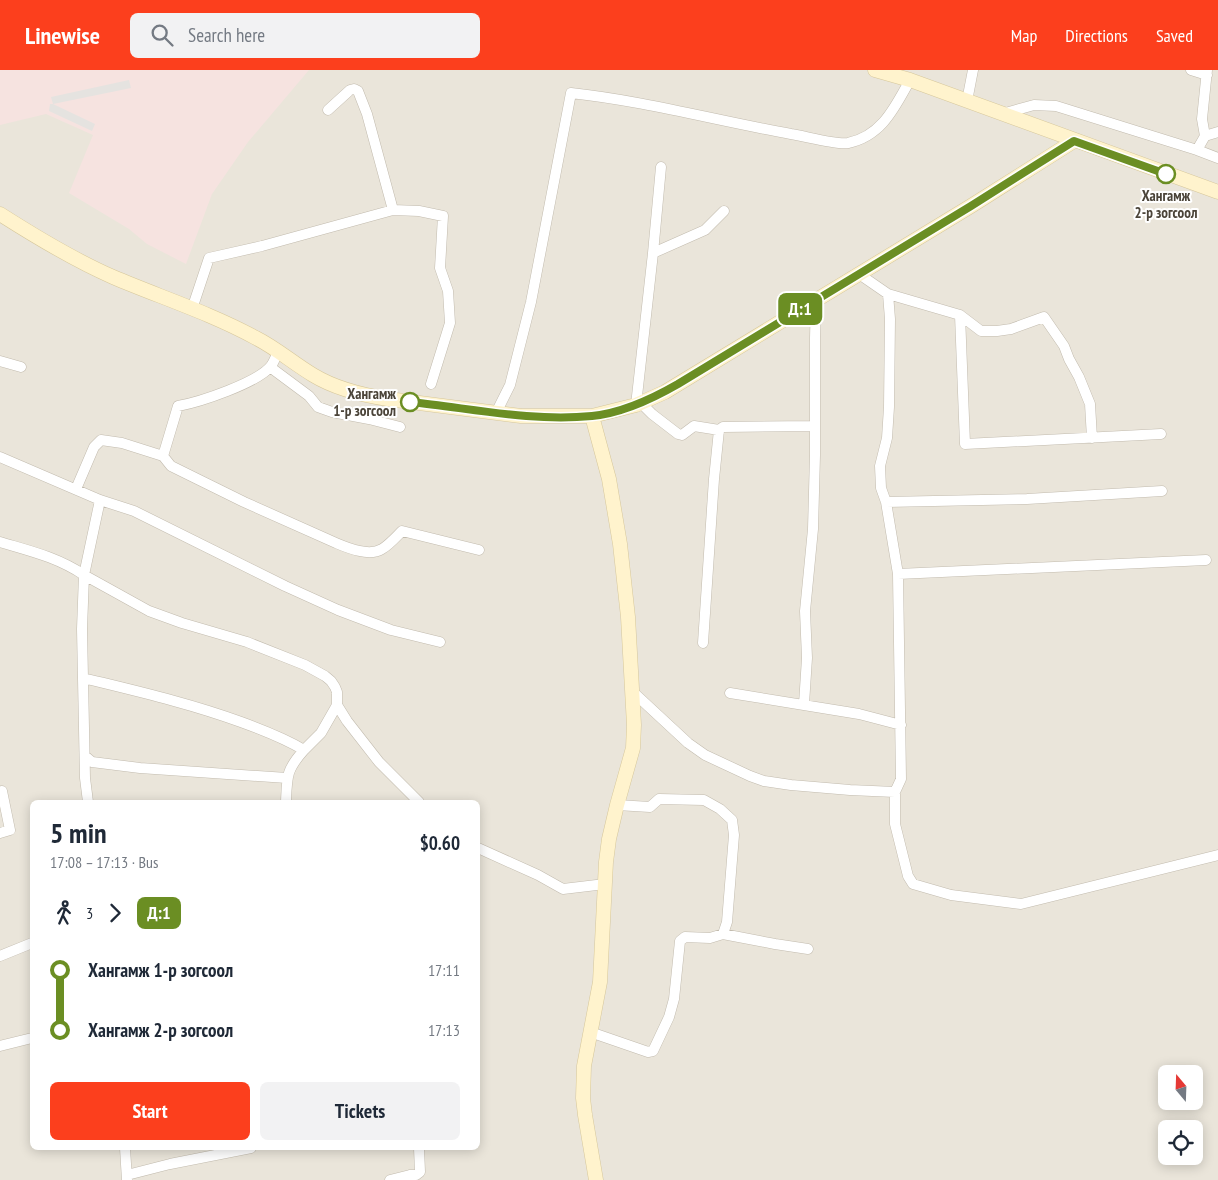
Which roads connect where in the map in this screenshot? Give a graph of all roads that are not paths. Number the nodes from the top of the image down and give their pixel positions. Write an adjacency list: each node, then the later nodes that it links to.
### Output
1 (875, 70): 5 (main road)
2 (973, 70): 7 (street)
3 (1191, 70): 4 (street)
4 (1207, 72): 11 (street)
5 (894, 73): 6 (main road)
6 (910, 80): 7 (main road); 32 (street)
7 (967, 101): 9 (main road)
8 (328, 110): 17 (street)
9 (1002, 114): 12 (main road); 13 (street)
10 (1218, 132): 11 (street)
11 (1204, 136): 13 (street)
12 (1074, 141): 16 (main road); 21 (main road)
13 (1197, 150): 14 (street)
14 (1218, 158)
15 (661, 167): 20 (street)
16 (1218, 192)
17 (394, 210): 24 (street); 30 (street)
18 (724, 211): 20 (street)
19 (0, 214): 24 (main road)
20 (653, 253): 31 (street)
21 (859, 274): 22 (street); 23 (main road)
22 (888, 294): 25 (street); 44 (street)
23 (816, 300): 31 (main road); 34 (street)
24 (192, 309): 26 (main road)
25 (960, 315): 38 (street); 38 (street)
26 (278, 352): 29 (street); 32 (main road)
27 (0, 361): 28 (street)
28 (21, 367)
29 (270, 367): 35 (street); 39 (street)
30 (430, 384)
31 (638, 404): 33 (main road); 36 (street)
32 (496, 413): 33 (main road)
33 (592, 416): 53 (main road)
34 (815, 426): 36 (street); 55 (street)
35 (400, 427)
36 (719, 430): 51 (street)
37 (1161, 434): 38 (street)
38 (1092, 438)
39 (163, 456): 41 (street); 46 (street)
40 (0, 457): 41 (street)
41 (76, 489): 43 (street)
42 (1162, 491): 44 (street)
43 (100, 500): 49 (street); 50 (street)
44 (886, 502): 48 (street)
45 (0, 542): 49 (street)
46 (479, 550)
47 (1206, 560): 48 (street)
48 (898, 574): 57 (street)
49 (84, 575): 52 (street); 56 (street)
50 (440, 642)
51 (703, 643)
52 (83, 678): 58 (street); 59 (street)
53 (633, 692): 62 (street); 66 (main road)
54 (730, 693): 55 (street)
55 (804, 704): 57 (street)
56 (336, 706): 58 (street); 65 (street)
57 (901, 725): 62 (street)
58 (304, 750): 60 (street)
59 (85, 756): 60 (street); 63 (street)
60 (287, 778): 64 (street)
61 (2, 791): 67 (street)
62 (895, 792): 69 (street)
63 (88, 800)
64 (286, 800)
65 (417, 800)
66 (616, 805): 70 (main road); 71 (street)
67 (0, 833)
68 (480, 849): 70 (street)
69 (1218, 855)
70 (605, 884): 75 (main road)
71 (723, 934): 73 (street); 75 (street)
72 (30, 944): 74 (street)
73 (808, 948)
74 (0, 956)
75 (590, 1032): 84 (main road)
76 (30, 1038): 77 (street)
77 (0, 1046)
78 (125, 1150): 81 (street)
79 (241, 1150): 81 (street)
80 (419, 1150): 82 (street)
81 (127, 1178)
82 (410, 1178): 83 (street)
83 (390, 1180)
84 (596, 1180)

